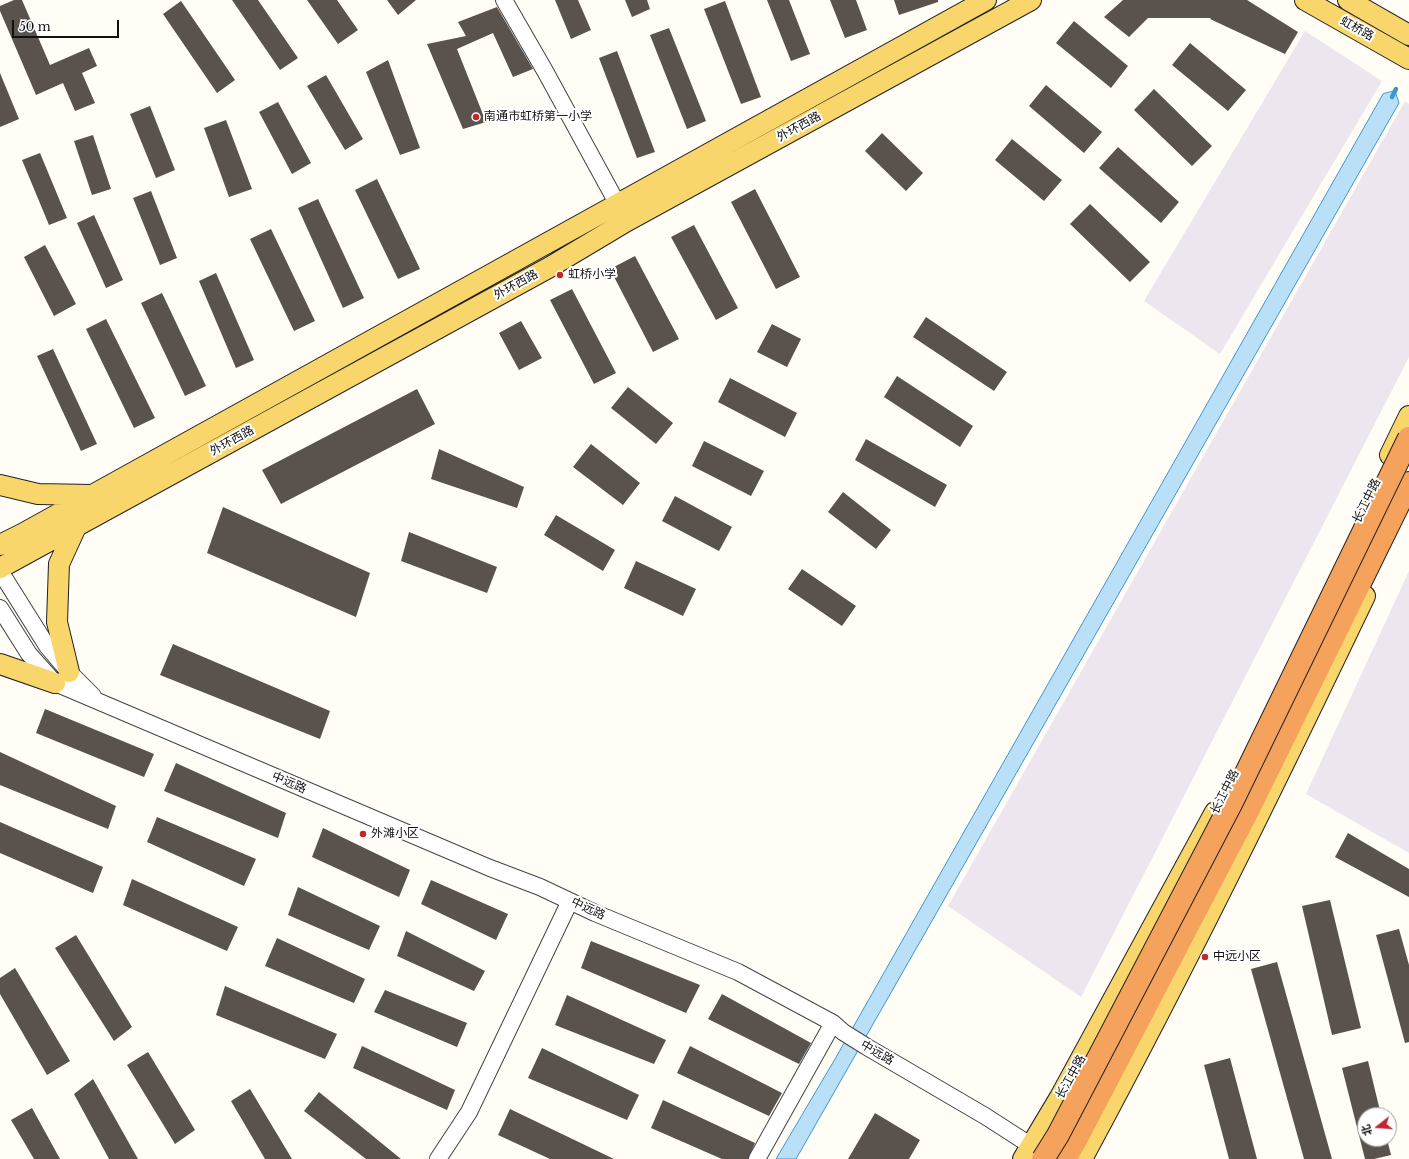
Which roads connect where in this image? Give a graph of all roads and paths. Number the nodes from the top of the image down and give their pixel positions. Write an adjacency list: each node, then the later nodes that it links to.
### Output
1 (504, 0): 8 (street)
2 (986, 0): 8 (main road, 外环西路)
3 (1031, 0): 8 (main road, 外环西路)
4 (1305, 0): 7 (main road, 虹桥路)
5 (1348, 0): 6 (main road, 虹桥路)
6 (1409, 35)
7 (1409, 59)
8 (622, 213): 13 (main road, 外环西路); 15 (main road, 外环西路)
9 (1409, 416): 23 (main road, 长江中路)
10 (1409, 438): 23 (highway, 长江中路, bridge)
11 (1409, 483): 27 (highway)
12 (0, 485): 13 (main road)
13 (92, 495): 16 (main road, 外环西路)
14 (1409, 507): 28 (main road)
15 (76, 527): 17 (main road, 外环西路); 20 (main road)
16 (0, 545)
17 (0, 569): 20 (street, 中远路)
18 (0, 608): 20 (street, 中远路)
19 (0, 664): 20 (main road)
20 (62, 677): 21 (street, 中远路)
21 (570, 901): 22 (street, 中远路); 24 (street)
22 (838, 1028): 23 (street, 中远路); 25 (street)
23 (1033, 1155): 26 (street, 中远路)
24 (438, 1159)
25 (757, 1159)
26 (1052, 1159)
27 (1065, 1159)
28 (1082, 1159)

